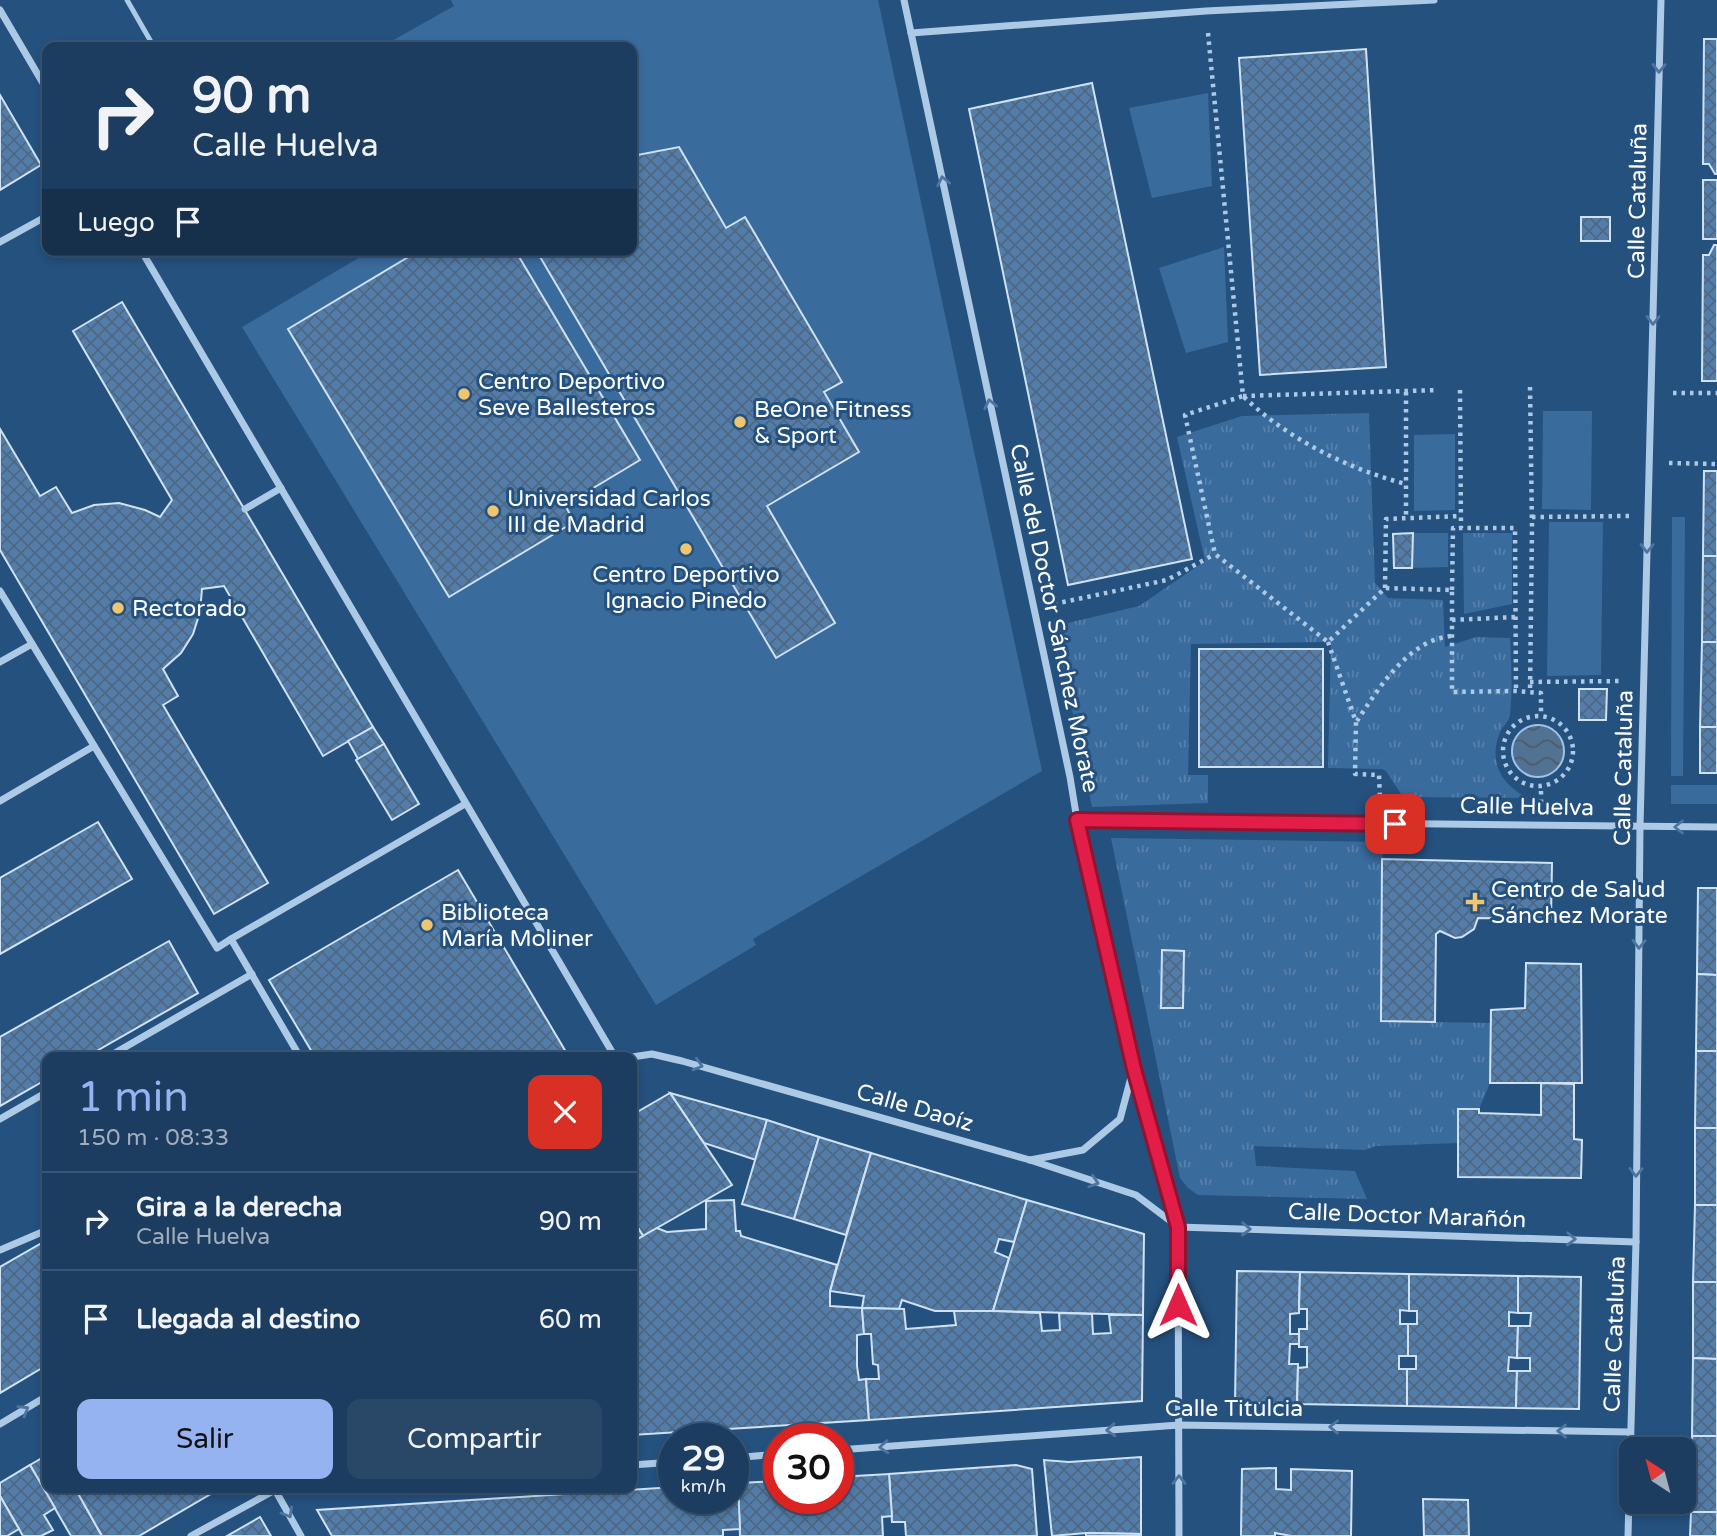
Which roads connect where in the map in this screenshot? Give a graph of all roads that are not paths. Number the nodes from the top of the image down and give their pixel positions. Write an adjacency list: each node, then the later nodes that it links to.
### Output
1 (127, 0): 7 (lane)
2 (904, 0): 6 (street, Calle del Doctor Sánchez Morate)
3 (1434, 0): 6 (street)
4 (1661, 0): 21 (street, Calle Cataluña, one-way to 21)
5 (0, 10): 8 (street)
6 (911, 33): 20 (street, Calle del Doctor Sánchez Morate, one-way to 6)
7 (150, 42)
8 (42, 81)
9 (42, 219): 10 (street)
10 (0, 242)
11 (145, 256): 12 (street)
12 (281, 488): 13 (street); 19 (street)
13 (245, 509)
14 (0, 591): 15 (street)
15 (32, 644): 16 (street); 17 (street)
16 (0, 662)
17 (94, 747): 18 (street); 23 (street)
18 (0, 801)
19 (465, 804): 23 (street); 27 (street)
20 (1077, 820): 21 (street, Calle Huelva); 29 (street, Calle del Doctor Sánchez Morate)
21 (1640, 827): 22 (street, Calle Huelva, one-way to 21); 35 (street, Calle Cataluña, one-way to 35)
22 (1717, 827)
23 (231, 939): 24 (street)
24 (252, 974): 25 (street); 26 (street)
25 (117, 1052)
26 (297, 1052)
27 (612, 1052)
28 (637, 1057): 32 (street, Calle Daoíz, one-way to 32)
29 (1134, 1069): 32 (street); 33 (street, Calle del Doctor Sánchez Morate)
30 (42, 1095): 31 (street)
31 (0, 1119)
32 (1030, 1160): 33 (street, Calle Daoíz, one-way to 33)
33 (1178, 1227): 35 (street, Calle Doctor Marañón, one-way to 35); 39 (street, Calle del Doctor Sánchez Morate)
34 (42, 1232): 36 (street)
35 (1636, 1242): 40 (street, Calle Cataluña)
36 (0, 1250)
37 (42, 1399): 38 (street, one-way to 37)
38 (0, 1423)
39 (1179, 1425): 40 (street, Calle Titulcia, one-way to 39); 41 (street, Calle Titulcia, one-way to 41); 48 (street, Calle del Doctor Sánchez Morate, one-way to 39)
40 (1630, 1432): 49 (street, Calle Cataluña)
41 (854, 1449)
42 (658, 1463): 43 (street)
43 (637, 1465)
44 (267, 1493): 46 (street)
45 (276, 1493): 47 (street, one-way to 47)
46 (191, 1536)
47 (301, 1536)
48 (1179, 1536)
49 (1628, 1536)

